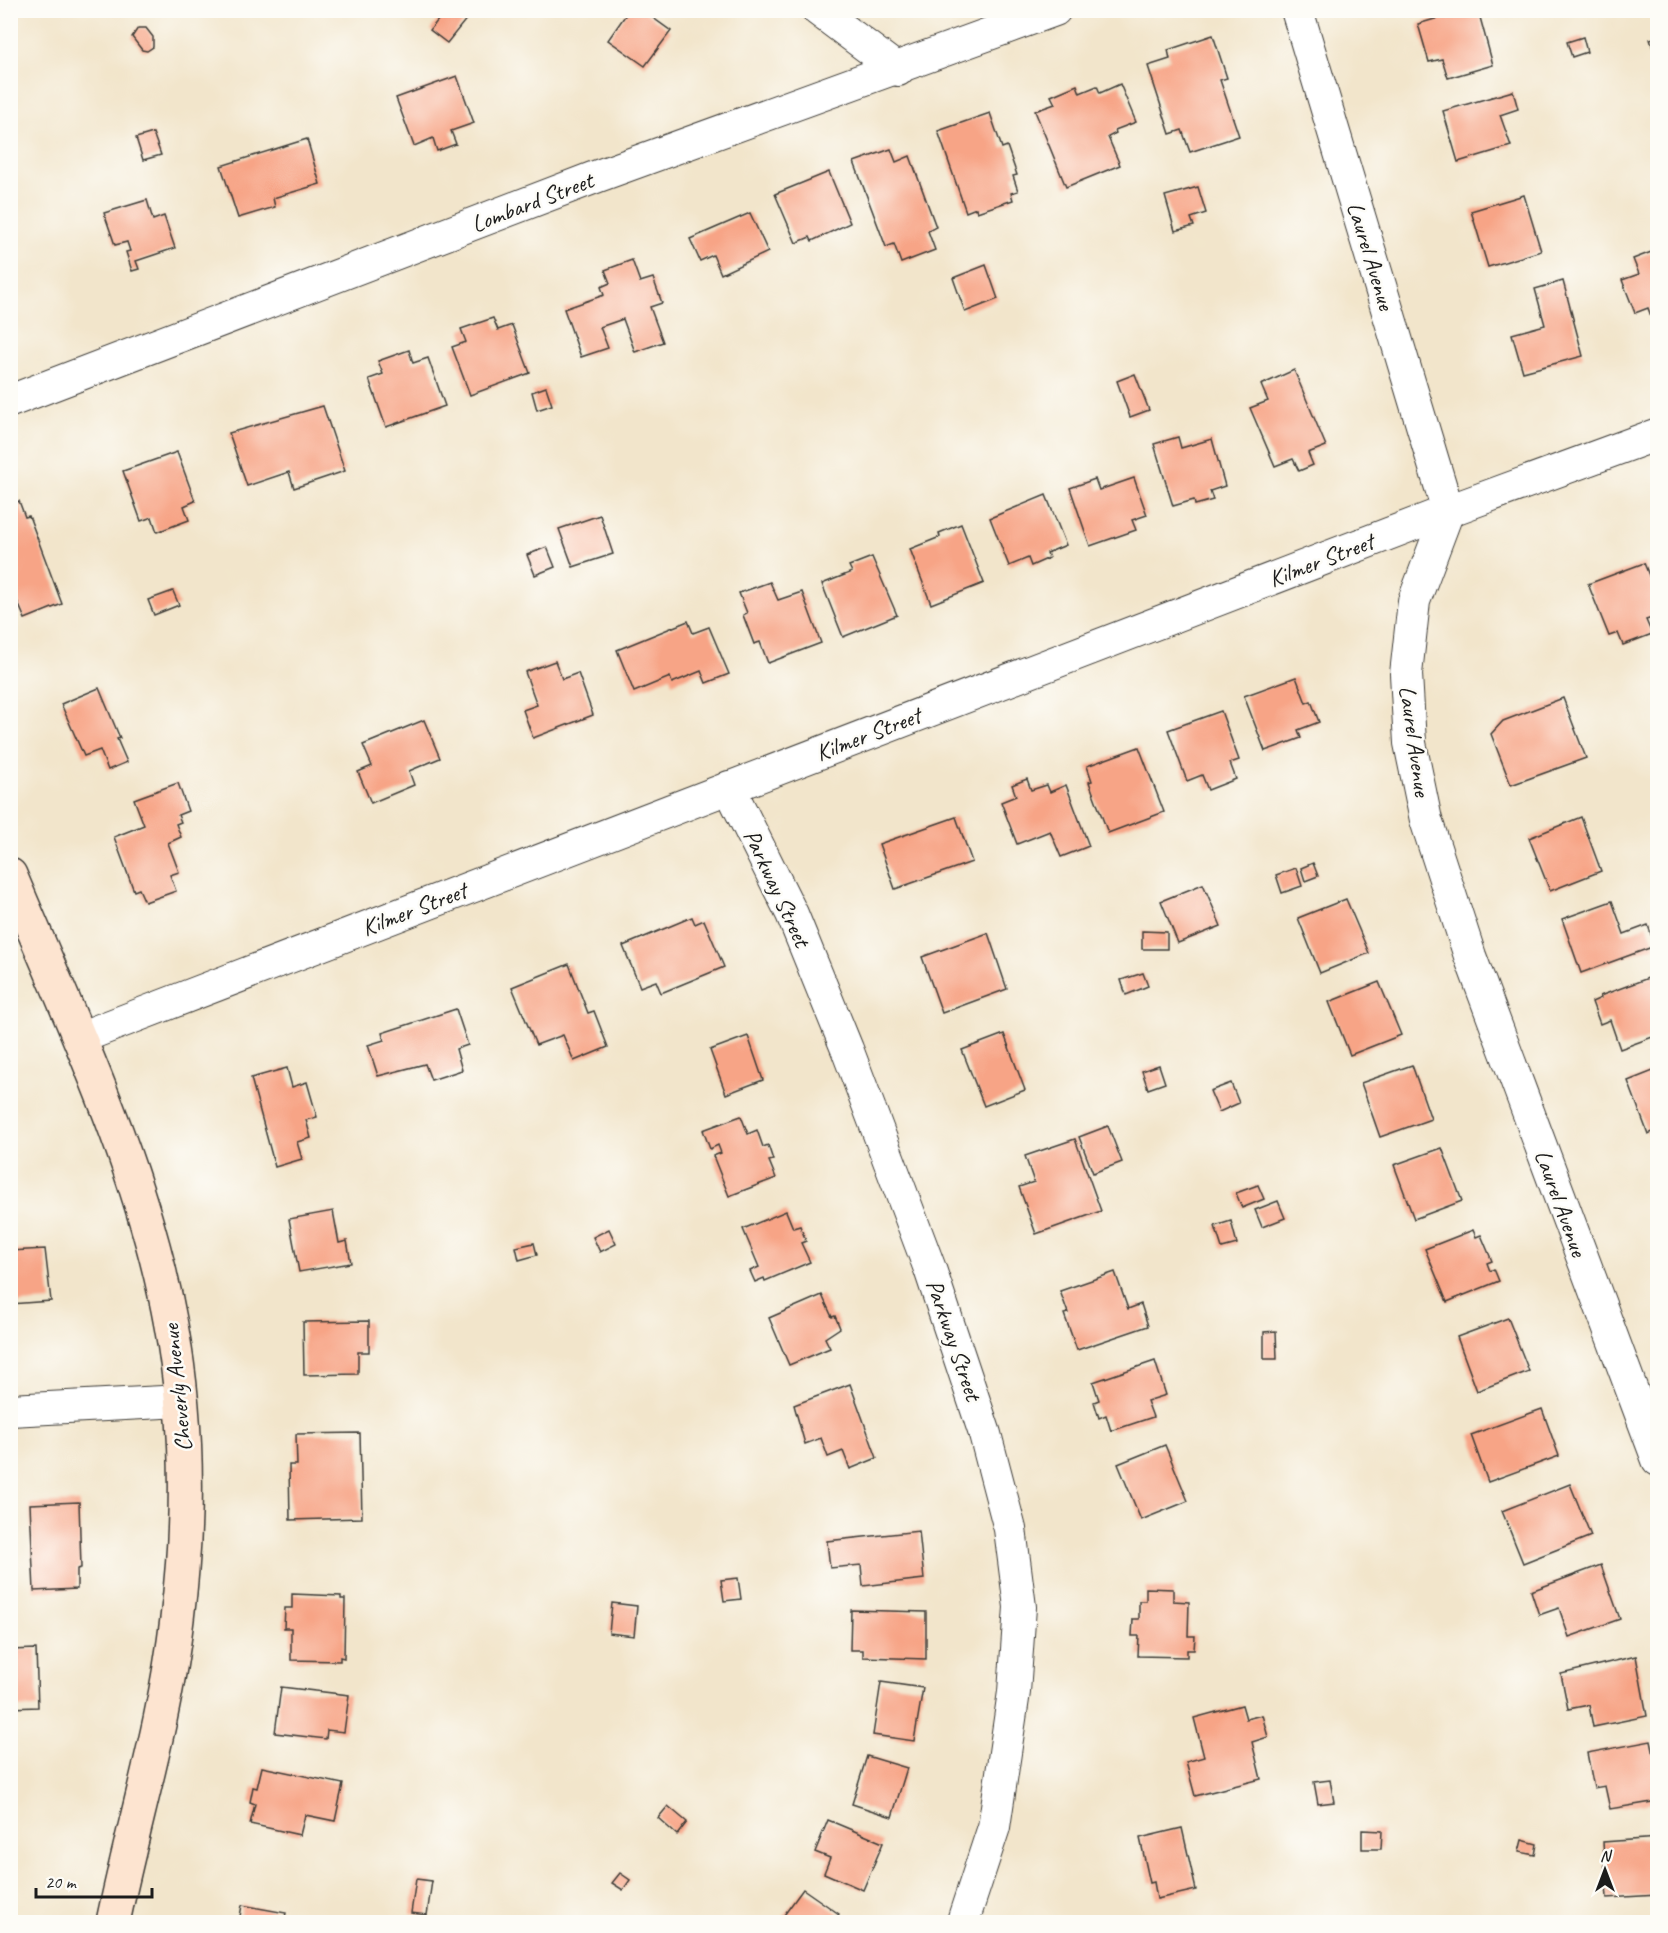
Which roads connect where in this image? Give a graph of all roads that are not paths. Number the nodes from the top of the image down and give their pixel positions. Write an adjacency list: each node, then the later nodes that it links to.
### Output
1 (818, 10): 4 (street)
2 (1055, 10): 4 (street, Lombard Street)
3 (1297, 10): 7 (street, Laurel Avenue)
4 (898, 70): 5 (street, Lombard Street)
5 (10, 401)
6 (1658, 434): 7 (street, Kilmer Street)
7 (1448, 512): 8 (street, Kilmer Street); 13 (street, Laurel Avenue)
8 (729, 787): 10 (street, Kilmer Street); 14 (street, Parkway Street)
9 (10, 874): 10 (street, Cheverly Avenue)
10 (80, 1038): 11 (street, Cheverly Avenue)
11 (182, 1401): 12 (street); 15 (street, Cheverly Avenue)
12 (10, 1410)
13 (1658, 1460)
14 (963, 1921)
15 (113, 1923)

